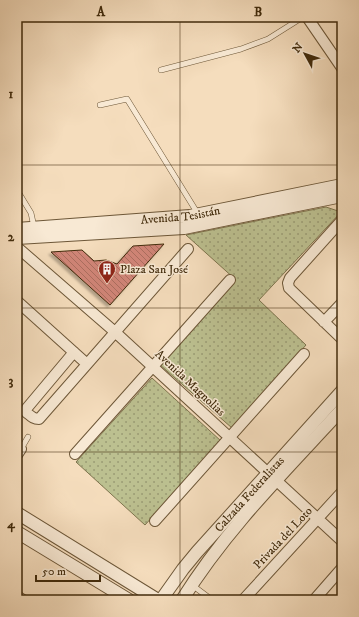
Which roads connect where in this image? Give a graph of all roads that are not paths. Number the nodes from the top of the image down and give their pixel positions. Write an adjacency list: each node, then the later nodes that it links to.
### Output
1 (303, 17): 4 (lane)
2 (307, 17): 3 (street)
3 (342, 68)
4 (161, 70)
5 (100, 105): 10 (lane)
6 (342, 185): 9 (street, Avenida Tesistán)
7 (17, 190): 12 (lane)
8 (342, 196): 9 (street, Avenida Tesistán)
9 (274, 204): 10 (street, Avenida Tesistán); 14 (street, Avenida Tesistán)
10 (198, 214): 12 (street, Avenida Tesistán)
11 (342, 220): 20 (street)
12 (34, 227): 13 (street, Avenida Tesistán)
13 (17, 229)
14 (17, 238)
15 (17, 247): 21 (street, Avenida Magnolias)
16 (188, 249): 21 (street)
17 (230, 280): 26 (street)
18 (17, 301): 23 (street)
19 (342, 303): 20 (street)
20 (324, 322): 22 (street)
21 (115, 332): 25 (street); 26 (street, Avenida Magnolias)
22 (342, 339)
23 (74, 352): 25 (street); 25 (street)
24 (304, 354): 30 (street)
25 (87, 364)
26 (153, 367): 30 (street, Avenida Magnolias); 32 (street)
27 (342, 391): 33 (street, Calzada Federalistas)
28 (342, 409): 33 (street, Calzada Federalistas)
29 (28, 437): 31 (lane)
30 (230, 438): 33 (street, Avenida Magnolias); 37 (street)
31 (18, 450)
32 (75, 454)
33 (273, 477): 36 (street, Avenida Magnolias); 38 (street, Calzada Federalistas)
34 (342, 492): 36 (street, Privada del Loto)
35 (17, 513): 47 (street)
36 (318, 519): 40 (street, Avenida Magnolias); 51 (street, Privada del Loto)
37 (155, 521)
38 (229, 525): 42 (street, Calzada Federalistas); 43 (street, Calzada Federalistas)
39 (17, 532): 46 (street)
40 (342, 541)
41 (342, 568): 52 (street)
42 (183, 569): 43 (street); 48 (street, Calzada Federalistas)
43 (193, 582): 49 (street, Calzada Federalistas); 50 (lane)
44 (17, 596): 45 (street)
45 (23, 600)
46 (129, 600)
47 (158, 600)
48 (161, 600)
49 (182, 600)
50 (212, 600)
51 (243, 600)
52 (314, 600)

